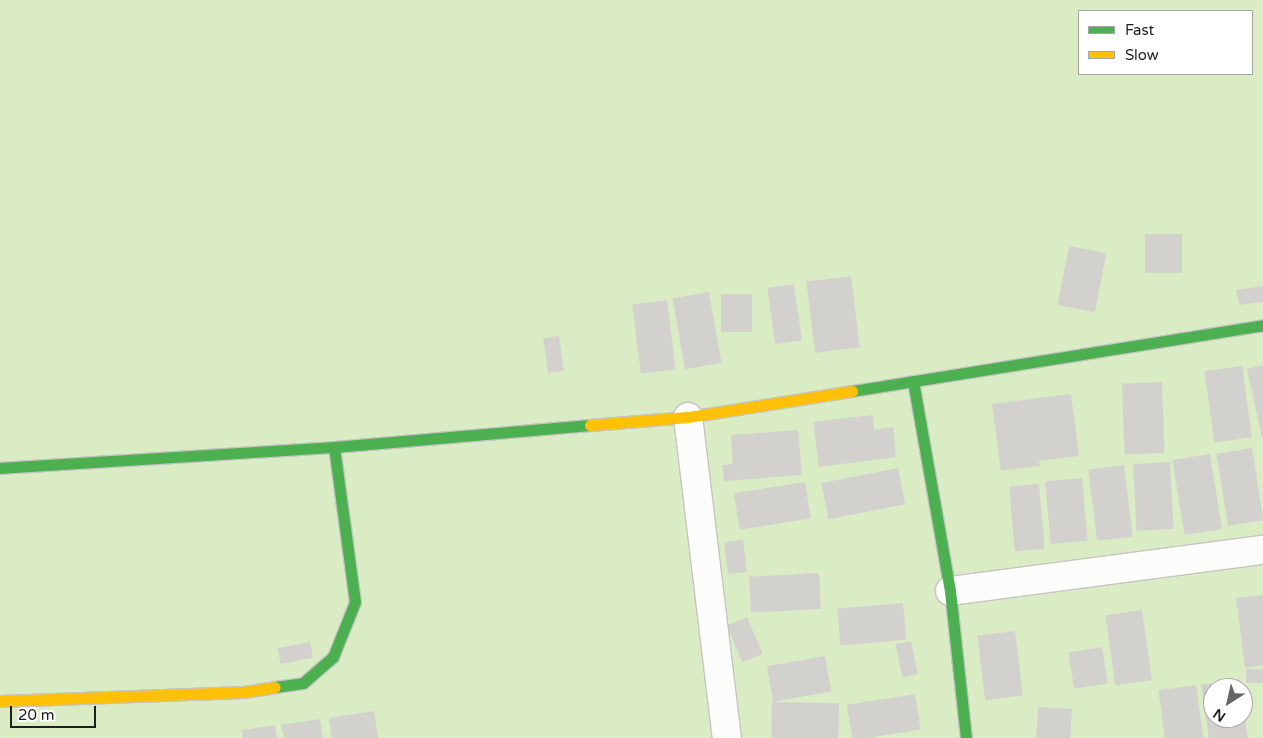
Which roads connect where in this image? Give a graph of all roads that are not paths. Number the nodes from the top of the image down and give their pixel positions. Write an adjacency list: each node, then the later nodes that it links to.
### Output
1 (1263, 325): 2 (street)
2 (913, 381): 3 (street); 7 (street)
3 (688, 417): 4 (street); 9 (street)
4 (334, 447): 5 (street); 8 (street)
5 (0, 468)
6 (1263, 550): 7 (street)
7 (950, 591): 10 (street)
8 (0, 701)
9 (727, 738)
10 (966, 738)

